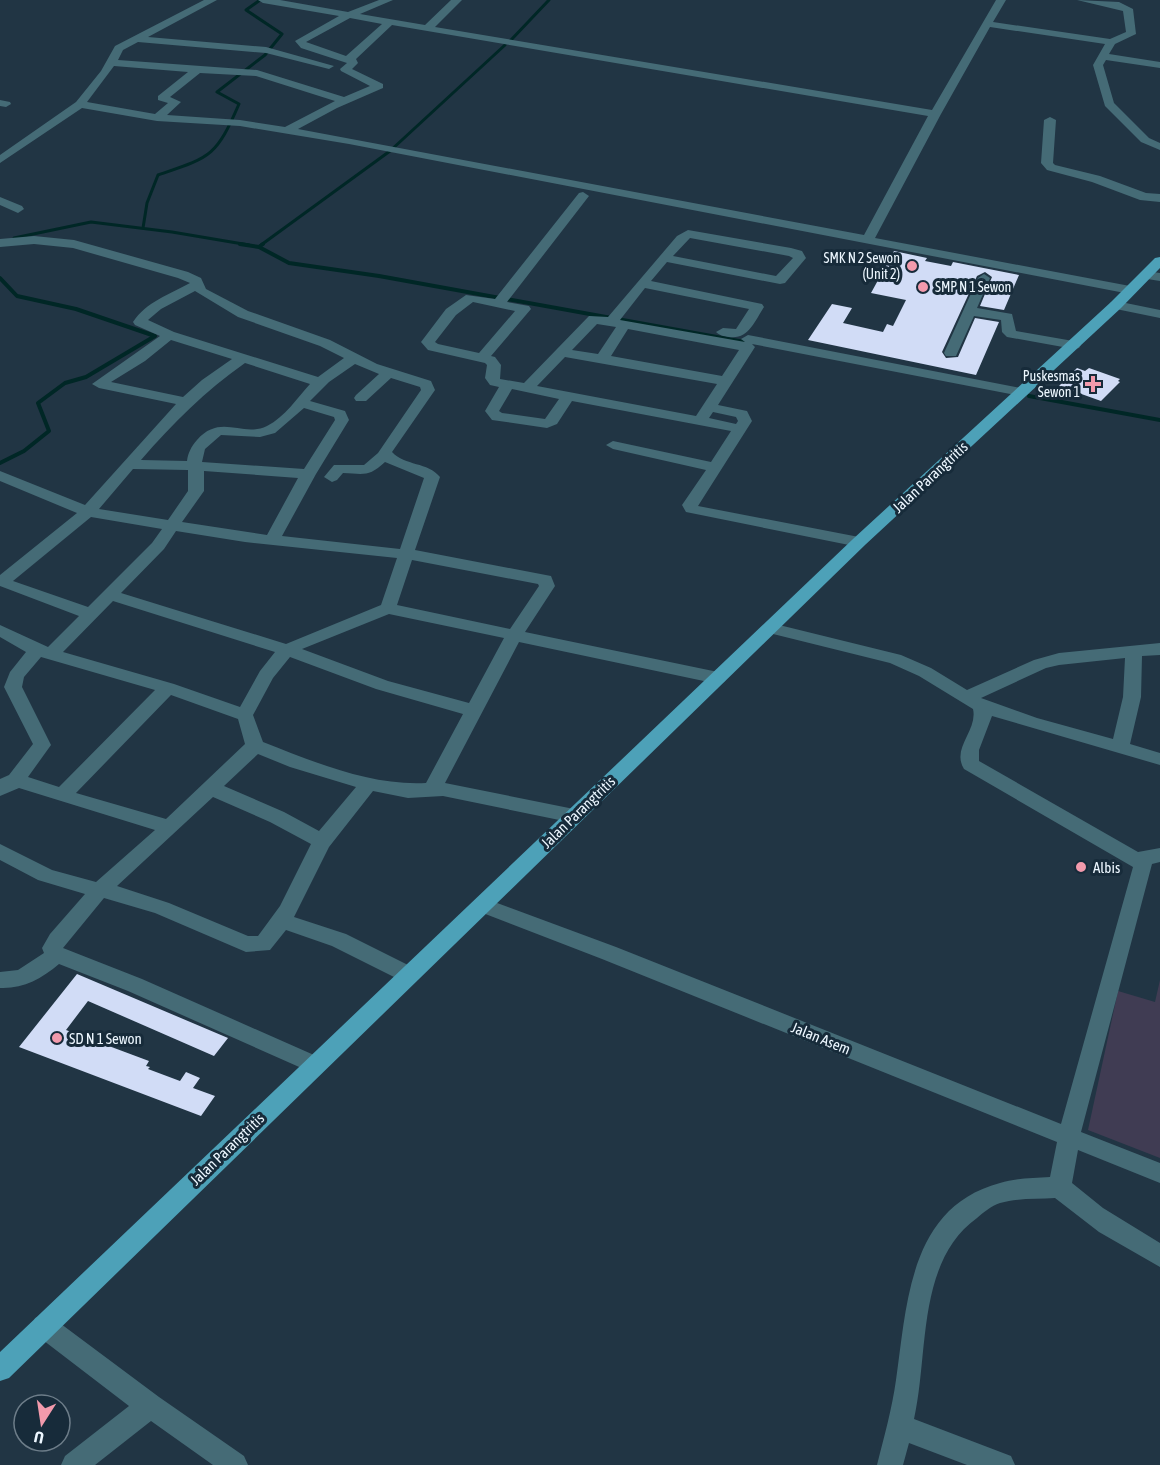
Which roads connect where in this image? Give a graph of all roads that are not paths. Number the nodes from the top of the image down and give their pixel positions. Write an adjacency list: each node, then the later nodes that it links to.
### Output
1 (212, 0): 12 (street)
2 (388, 0): 8 (street)
3 (457, 0): 11 (street)
4 (1001, 0): 10 (street)
5 (1082, 0): 13 (street)
6 (267, 1): 7 (street)
7 (291, 2): 8 (street)
8 (348, 15): 9 (street); 17 (street)
9 (389, 23): 11 (street); 17 (street)
10 (987, 24): 13 (street); 21 (street)
11 (426, 29): 21 (street)
12 (135, 38): 15 (street); 16 (street)
13 (1111, 42): 14 (street)
14 (1103, 56): 18 (street); 25 (street)
15 (216, 61): 16 (street); 17 (street); 19 (street); 22 (street)
16 (112, 63): 20 (street)
17 (346, 64): 19 (street)
18 (1160, 65)
19 (345, 101): 24 (street)
20 (80, 105): 22 (street); 26 (street)
21 (935, 114): 32 (street)
22 (157, 118): 24 (street)
23 (1050, 120): 29 (street)
24 (288, 130): 32 (street)
25 (1160, 147)
26 (5, 151): 27 (street)
27 (0, 160)
28 (583, 196): 41 (street)
29 (1160, 198)
30 (0, 201): 31 (street)
31 (18, 209)
32 (868, 239): 40 (street)
33 (3, 246): 39 (street)
34 (665, 258): 34 (street); 38 (street)
35 (1160, 261): 36 (main road, Jalan Parangtritis)
36 (1153, 276): 40 (main road, Jalan Parangtritis)
37 (984, 278): 43 (street)
38 (642, 283): 45 (street); 45 (street)
39 (197, 285): 46 (street); 52 (street)
40 (1130, 290): 42 (main road, Jalan Parangtritis)
41 (502, 299): 53 (street); 53 (street)
42 (1116, 305): 44 (street); 48 (main road, Jalan Parangtritis)
43 (970, 311): 48 (street); 50 (street)
44 (1160, 314)
45 (617, 318): 49 (street); 54 (street); 56 (street)
46 (169, 335): 51 (street); 63 (street)
47 (748, 339): 60 (street)
48 (1074, 345): 60 (main road, Jalan Parangtritis)
49 (562, 352): 54 (street); 59 (street)
50 (951, 353)
51 (243, 358): 57 (street); 63 (street)
52 (354, 358): 55 (street); 57 (street)
53 (482, 358): 58 (street)
54 (602, 358): 56 (street)
55 (389, 372): 62 (street); 69 (street)
56 (726, 381): 65 (street)
57 (320, 382): 64 (street)
58 (507, 385): 59 (street); 61 (street)
59 (527, 388): 61 (street)
60 (1021, 392): 79 (main road, Jalan Parangtritis)
61 (568, 396): 66 (street)
62 (361, 398)
63 (186, 402): 70 (street)
64 (300, 402): 71 (street); 73 (street)
65 (709, 407): 66 (street); 67 (street)
66 (700, 420): 67 (street)
67 (741, 429): 72 (street)
68 (613, 445): 72 (street)
69 (385, 454): 75 (street); 80 (street)
70 (132, 464): 71 (street); 76 (street)
71 (194, 465): 73 (street); 77 (street)
72 (714, 466): 79 (street)
73 (308, 474): 78 (street)
74 (0, 477): 76 (street)
75 (332, 477)
76 (88, 512): 77 (street); 81 (street)
77 (173, 526): 78 (street); 82 (street)
78 (272, 540): 80 (street)
79 (859, 542): 85 (main road, Jalan Parangtritis)
80 (406, 554): 83 (street); 87 (street)
81 (2, 585): 84 (street)
82 (110, 595): 84 (street); 89 (street)
83 (388, 608): 87 (street); 89 (street)
84 (91, 614): 90 (street)
85 (771, 628): 92 (main road, Jalan Parangtritis); 94 (street)
86 (0, 630): 90 (street)
87 (514, 635): 92 (street); 95 (street)
88 (1160, 649): 91 (street)
89 (287, 650): 95 (street); 96 (street)
90 (44, 652): 93 (street); 101 (street)
91 (1134, 653): 94 (street); 98 (street)
92 (718, 678): 105 (main road, Jalan Parangtritis)
93 (168, 688): 96 (street); 104 (street)
94 (974, 701): 98 (street); 110 (street)
95 (475, 711): 103 (street)
96 (244, 716): 97 (street)
97 (255, 746): 100 (street); 102 (street)
98 (1120, 748): 99 (street)
99 (1160, 759)
100 (369, 784): 103 (street); 107 (street)
101 (8, 785): 104 (street)
102 (210, 788): 106 (street); 107 (street)
103 (433, 788): 105 (street)
104 (62, 795): 106 (street)
105 (574, 816): 112 (main road, Jalan Parangtritis)
106 (170, 827): 111 (street)
107 (322, 841): 113 (street)
108 (0, 851): 111 (street)
109 (1160, 855): 110 (street)
110 (1138, 859): 118 (street)
111 (99, 890): 113 (street); 114 (street)
112 (482, 905): 115 (main road, Jalan Parangtritis); 118 (street, Jalan Asem)
113 (281, 920): 115 (street)
114 (56, 955): 116 (street); 117 (street)
115 (409, 975): 117 (main road, Jalan Parangtritis)
116 (0, 980)
117 (315, 1065): 122 (main road, Jalan Parangtritis)
118 (1069, 1136): 119 (street, Jalan Asem); 120 (street)
119 (1160, 1173)
120 (1060, 1187): 121 (street); 125 (street)
121 (1160, 1256)
122 (44, 1326): 123 (main road, Jalan Parangtritis); 124 (street)
123 (0, 1369)
124 (150, 1406): 126 (street); 127 (street)
125 (900, 1427): 128 (street); 129 (street)
126 (74, 1465)
127 (235, 1465)
128 (890, 1465)
129 (1002, 1465)

